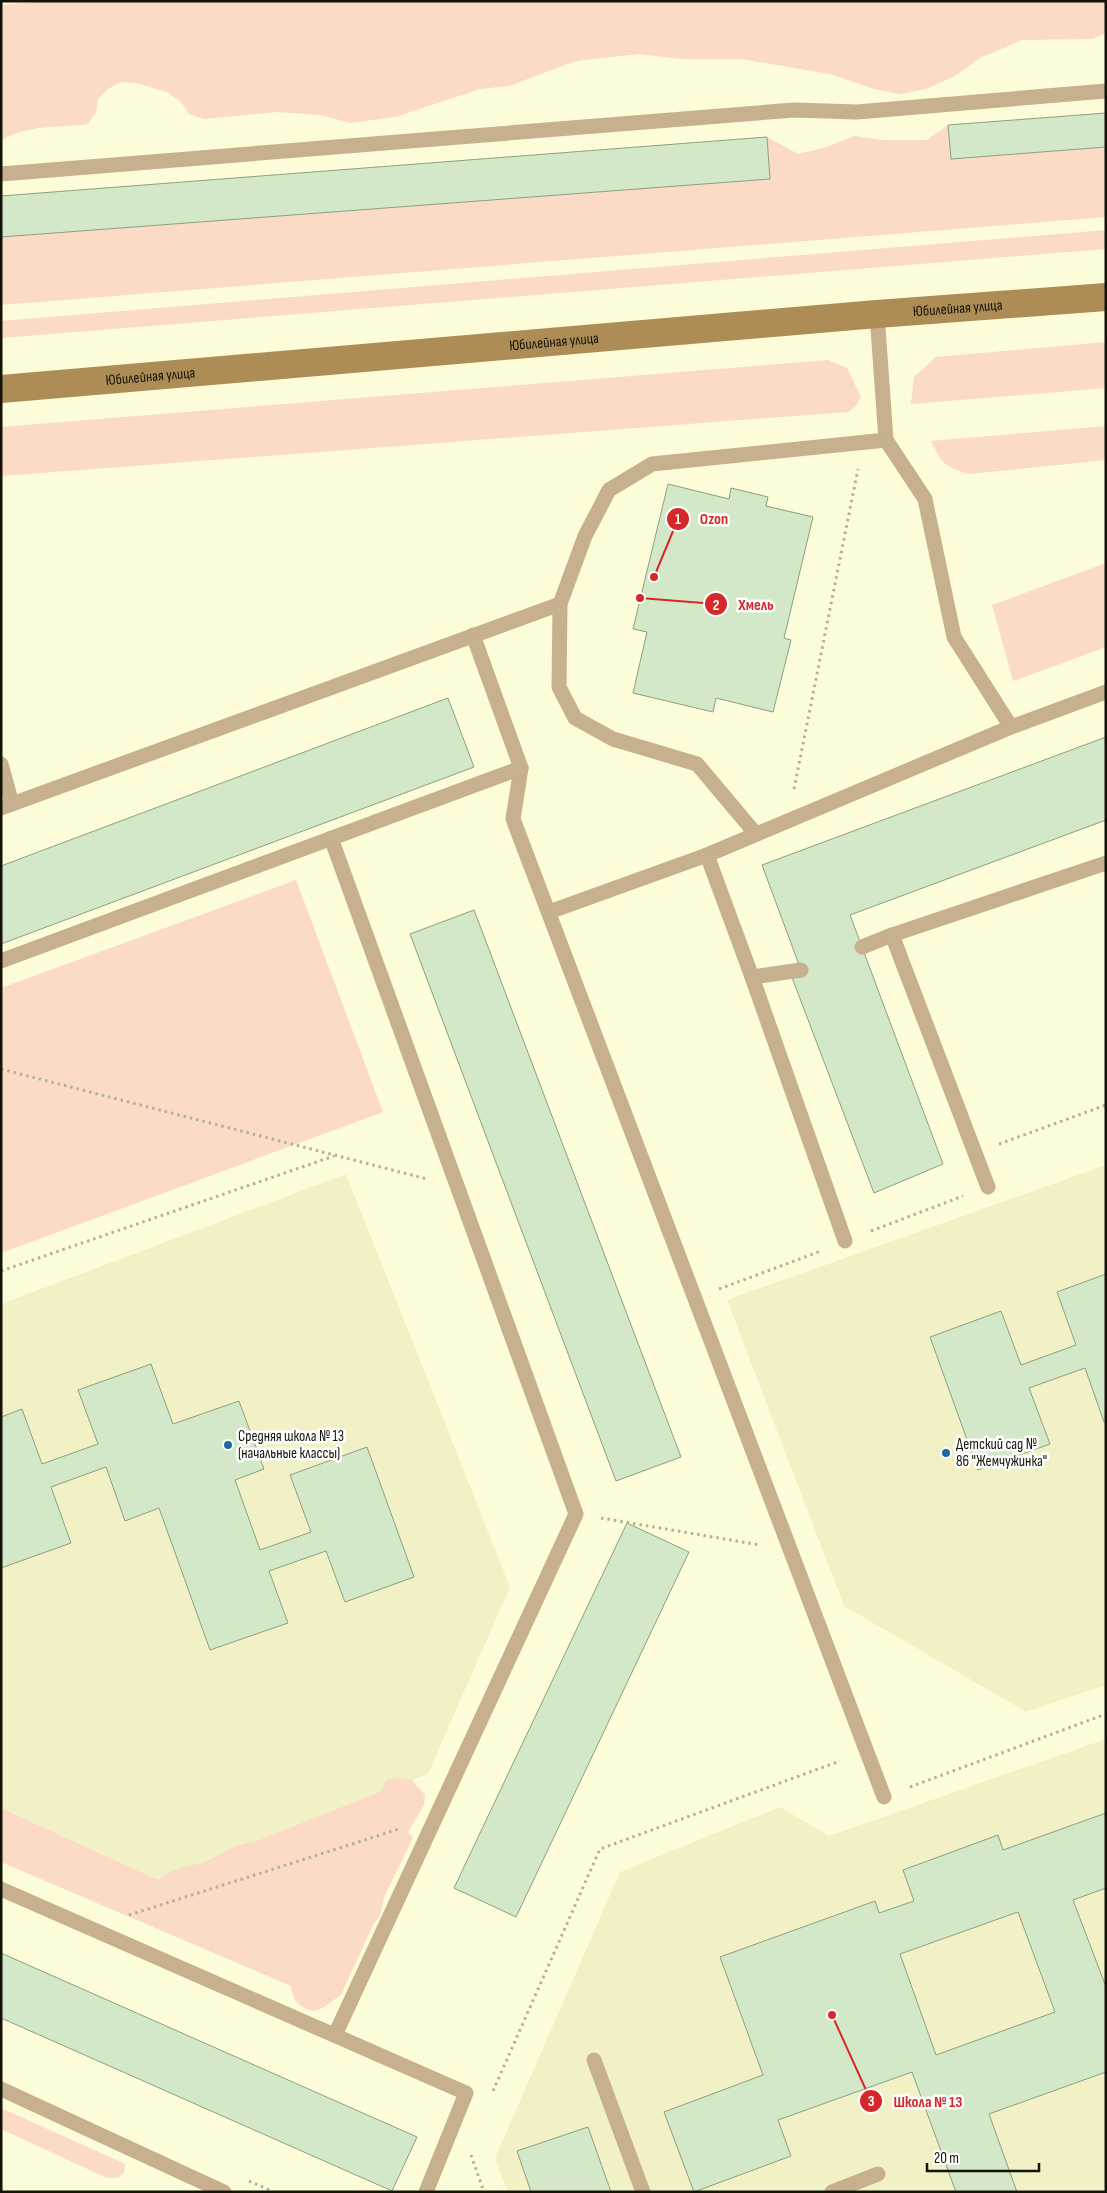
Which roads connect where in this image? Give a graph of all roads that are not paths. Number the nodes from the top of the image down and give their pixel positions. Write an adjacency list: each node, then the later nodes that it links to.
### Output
1 (1106, 91): 2 (lane)
2 (1, 174)
3 (1106, 297): 4 (main road, Юбилейная улица)
4 (877, 314): 5 (main road, Юбилейная улица); 6 (lane)
5 (1, 389)
6 (886, 440): 7 (lane); 10 (lane)
7 (560, 604): 8 (lane); 14 (lane)
8 (473, 635): 12 (lane); 13 (lane)
9 (1106, 692): 10 (lane)
10 (1011, 727): 14 (lane)
11 (1, 764): 13 (lane)
12 (521, 768): 15 (lane); 18 (lane)
13 (6, 806)
14 (755, 833): 16 (lane)
15 (331, 838): 21 (lane); 28 (lane)
16 (707, 855): 18 (lane); 23 (lane)
17 (1106, 863): 19 (lane)
18 (549, 912): 26 (lane)
19 (892, 934): 20 (lane); 24 (lane)
20 (862, 947)
21 (1, 961)
22 (801, 970): 23 (lane)
23 (752, 977): 25 (lane)
24 (988, 1187)
25 (845, 1241)
26 (884, 1797)
27 (1, 1889): 28 (lane)
28 (336, 2035): 33 (lane)
29 (594, 2060): 34 (lane)
30 (1, 2088): 32 (lane)
31 (878, 2174): 35 (lane)
32 (224, 2192)
33 (426, 2192)
34 (643, 2192)
35 (832, 2192)

